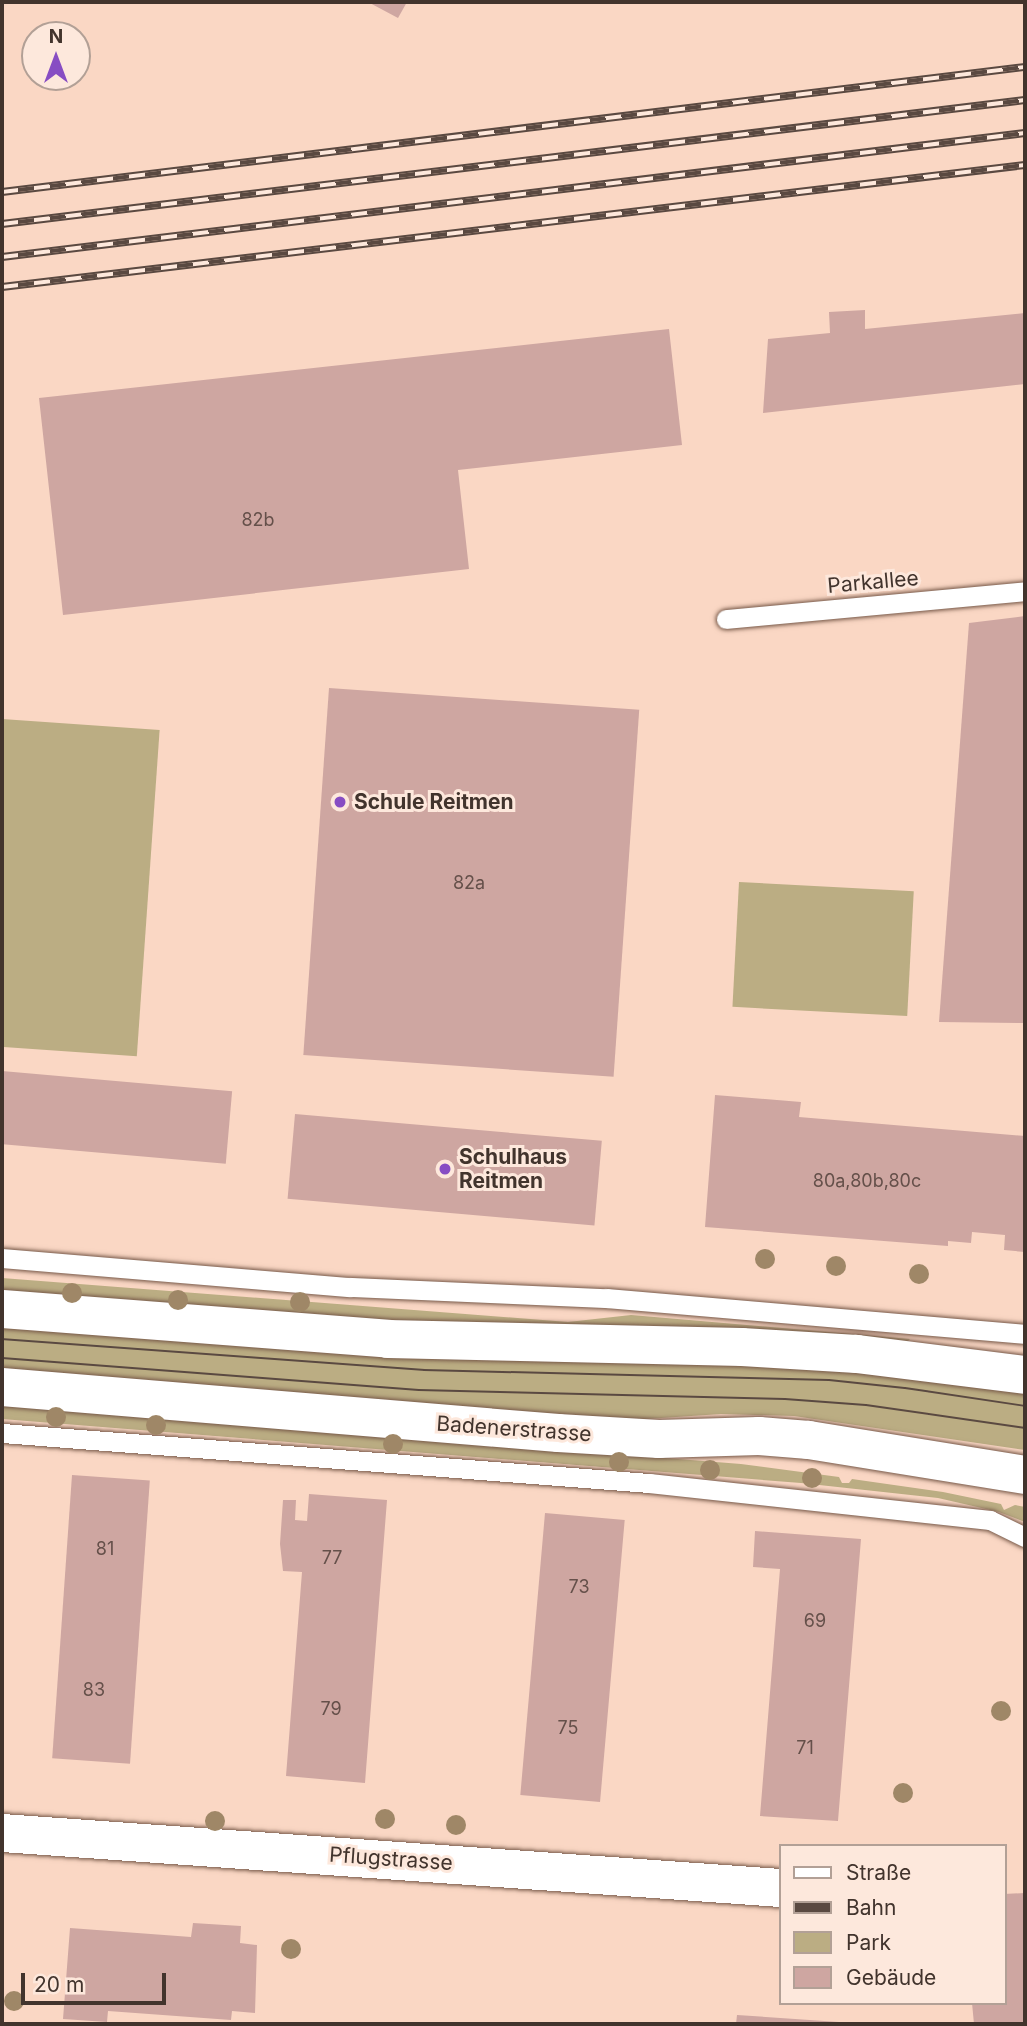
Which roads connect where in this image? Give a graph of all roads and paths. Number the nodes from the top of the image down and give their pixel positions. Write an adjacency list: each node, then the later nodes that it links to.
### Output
1 (1025, 591): 2 (lane, Parkallee)
2 (726, 619)
3 (2, 1258): 5 (lane)
4 (2, 1309): 6 (main road)
5 (1025, 1334)
6 (1025, 1375)
7 (2, 1387): 9 (main road, Badenerstrasse)
8 (2, 1433): 10 (lane)
9 (1025, 1475)
10 (1025, 1537)
11 (2, 1833): 12 (main road, Pflugstrasse)
12 (778, 1888)

